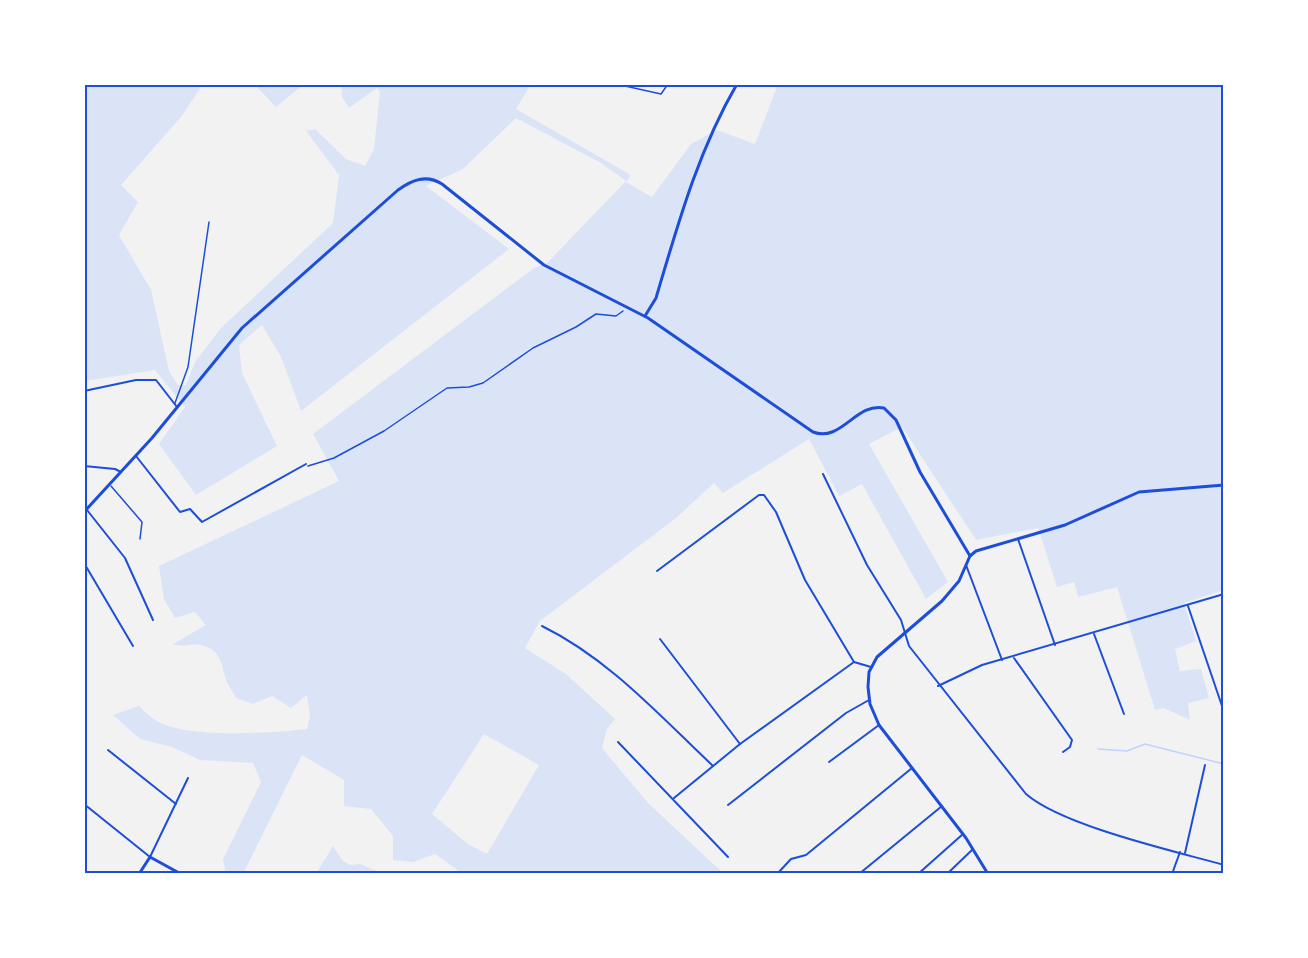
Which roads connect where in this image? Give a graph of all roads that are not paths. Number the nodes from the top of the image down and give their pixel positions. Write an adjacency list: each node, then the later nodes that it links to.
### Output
1 (616, 84): 2 (lane)
2 (668, 84)
3 (737, 84): 5 (street)
4 (208, 222): 7 (lane)
5 (645, 316): 7 (street); 18 (street)
6 (84, 391): 7 (street)
7 (176, 405): 8 (street)
8 (136, 456): 9 (street); 11 (street)
9 (306, 464)
10 (84, 466): 11 (street)
11 (121, 472): 13 (street)
12 (823, 474): 26 (street)
13 (110, 484): 15 (street); 16 (lane)
14 (1224, 484): 17 (street)
15 (85, 511): 24 (street)
16 (140, 539)
17 (1018, 539): 18 (street); 29 (street)
18 (970, 556): 20 (street)
19 (84, 563): 30 (street)
20 (966, 566): 26 (street); 32 (street)
21 (657, 571): 33 (street)
22 (1224, 594): 23 (street)
23 (1188, 606): 27 (street); 37 (street)
24 (153, 620)
25 (542, 626): 46 (street)
26 (904, 632): 34 (street); 35 (street)
27 (1094, 634): 29 (street); 38 (street)
28 (660, 639): 41 (street)
29 (1055, 645): 31 (street)
30 (133, 646)
31 (1013, 657): 32 (street); 43 (street)
32 (1002, 660): 35 (street)
33 (854, 662): 34 (street); 41 (street)
34 (871, 667): 36 (street)
35 (938, 686): 56 (street)
36 (869, 700): 39 (street); 52 (street)
37 (1222, 706)
38 (1124, 714)
39 (879, 725): 44 (street); 47 (street)
40 (618, 742): 49 (street)
41 (740, 744): 46 (street)
42 (108, 750): 51 (street)
43 (1063, 752)
44 (829, 762)
45 (1205, 765): 57 (street)
46 (713, 766): 49 (street)
47 (912, 768): 53 (street); 64 (street)
48 (188, 778): 51 (street)
49 (674, 798): 59 (street)
50 (84, 804): 58 (street)
51 (176, 804): 58 (street)
52 (728, 805)
53 (942, 806): 54 (street); 65 (street)
54 (963, 834): 55 (street); 66 (street)
55 (973, 849): 67 (street); 68 (street)
56 (1180, 852): 57 (street); 69 (street)
57 (1185, 854): 61 (street)
58 (150, 857): 62 (street); 63 (street)
59 (728, 857)
60 (1224, 858): 61 (street)
61 (1223, 865)
62 (139, 874)
63 (181, 874)
64 (777, 874)
65 (859, 874)
66 (918, 874)
67 (947, 874)
68 (988, 874)
69 (1172, 874)

